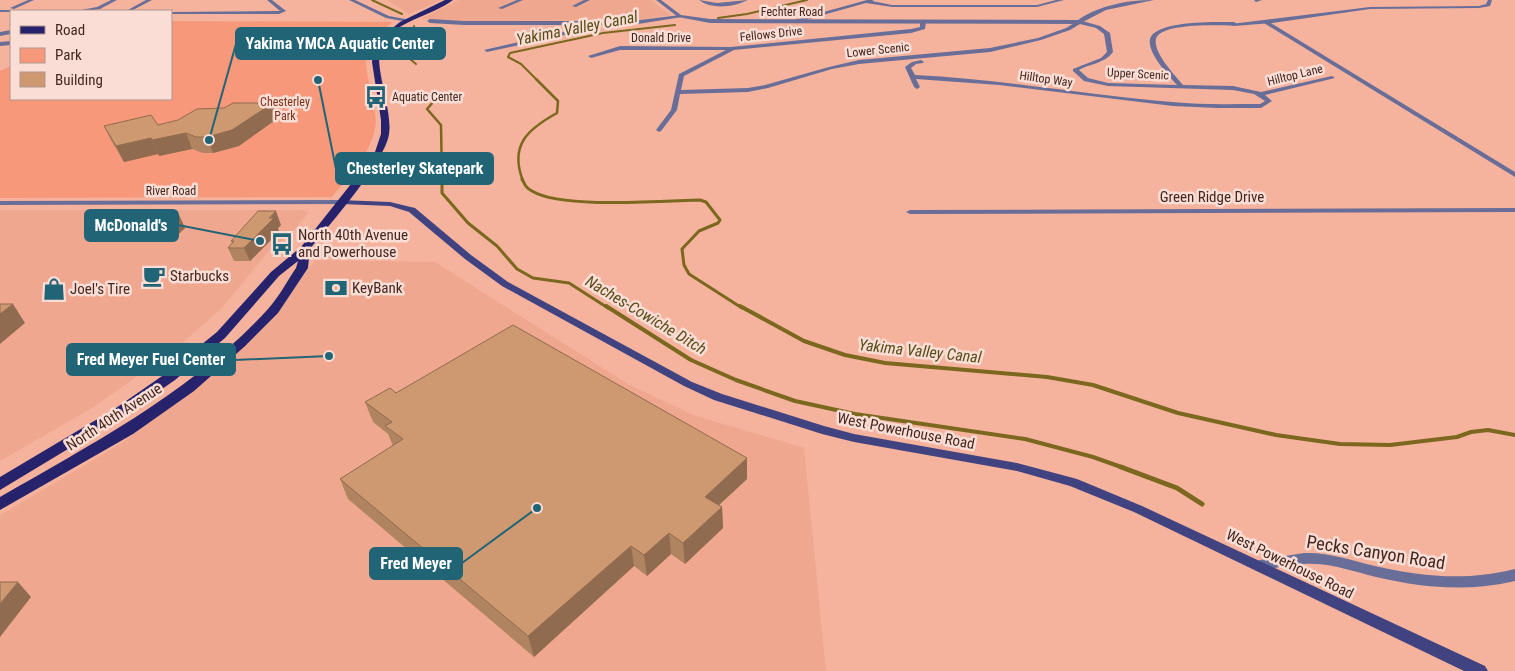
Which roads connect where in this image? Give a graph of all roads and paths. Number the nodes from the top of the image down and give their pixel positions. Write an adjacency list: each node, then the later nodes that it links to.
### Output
1 (32, 0): 23 (street)
2 (115, 0): 20 (street)
3 (150, 0): 21 (street)
4 (269, 0): 24 (street)
5 (351, 0): 26 (street)
6 (450, 0): 26 (main road)
7 (521, 0): 19 (street)
8 (588, 0): 18 (street)
9 (658, 0): 25 (street)
10 (701, 0): 11 (street)
11 (746, 0)
12 (1062, 0): 17 (street)
13 (1152, 0): 30 (street, Fechter Road)
14 (1256, 0): 15 (street)
15 (1260, 0)
16 (1490, 0): 31 (street)
17 (870, 1): 28 (street)
18 (574, 6)
19 (500, 8)
20 (87, 10)
21 (130, 10)
22 (0, 11): 23 (street)
23 (7, 11)
24 (172, 13)
25 (680, 16): 28 (street, Fechter Road); 32 (street, Fechter Road)
26 (408, 20): 47 (main road, North 40th Avenue)
27 (430, 21): 32 (street, Fechter Road)
28 (794, 22): 29 (street, Fechter Road)
29 (922, 22): 30 (street, Fechter Road); 36 (street, Fellows Drive)
30 (1079, 22): 33 (street, Lower Scenic); 42 (street, Upper Scenic)
31 (1266, 22): 42 (street, Upper Scenic); 46 (street)
32 (617, 23): 37 (street)
33 (1068, 29): 39 (street, Hilltop Way); 43 (street, Lower Scenic)
34 (9, 32): 35 (street)
35 (0, 33)
36 (733, 48): 38 (street, Donald Drive); 43 (street, Fellows Drive)
37 (487, 50)
38 (591, 56)
39 (912, 77): 41 (street); 44 (street, Hilltop Way)
40 (1332, 78): 44 (street, Hilltop Lane)
41 (917, 87)
42 (1182, 87): 44 (street)
43 (677, 92): 45 (street, Fellows Drive)
44 (1262, 94)
45 (659, 130)
46 (1515, 175)
47 (342, 202): 48 (street, River Road); 51 (main road, North 40th Avenue); 54 (main road, West Powerhouse Road)
48 (0, 203)
49 (1515, 210): 50 (street, Green Ridge Drive)
50 (910, 212)
51 (305, 249): 52 (main road, North 40th Avenue); 53 (main road, North 40th Avenue)
52 (0, 484)
53 (0, 504)
54 (1260, 566): 55 (street, Pecks Canyon Road); 56 (main road, West Powerhouse Road)
55 (1515, 575)
56 (1480, 671)

